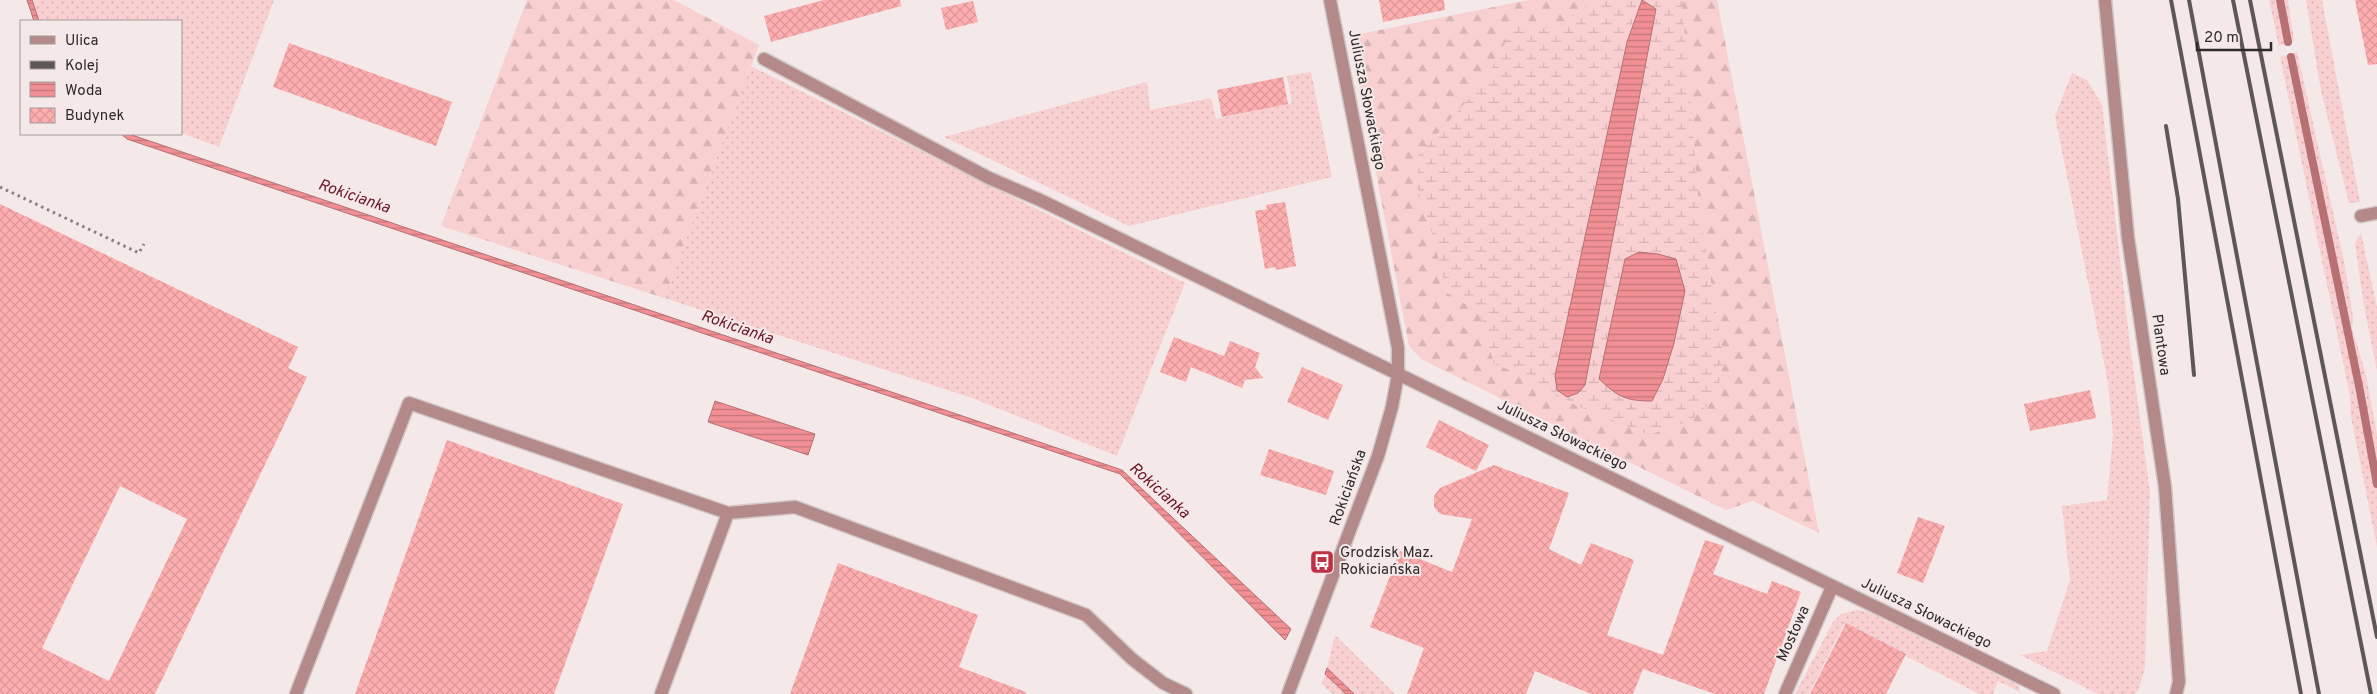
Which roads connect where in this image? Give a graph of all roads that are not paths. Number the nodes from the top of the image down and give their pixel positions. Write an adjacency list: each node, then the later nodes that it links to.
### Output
1 (1330, 0): 6 (street, Juliusza Słowackiego)
2 (2104, 0): 15 (street, Plantowa)
3 (764, 59): 6 (street)
4 (2377, 213): 5 (street)
5 (2361, 216)
6 (1398, 374): 8 (street, Juliusza Słowackiego); 12 (street, Rokiciańska)
7 (728, 513): 9 (street); 10 (street); 11 (street)
8 (1832, 587): 13 (street, Mostowa); 14 (street, Juliusza Słowackiego)
9 (296, 694)
10 (661, 694)
11 (1186, 694)
12 (1288, 694)
13 (1785, 694)
14 (2054, 694)
15 (2176, 694)

